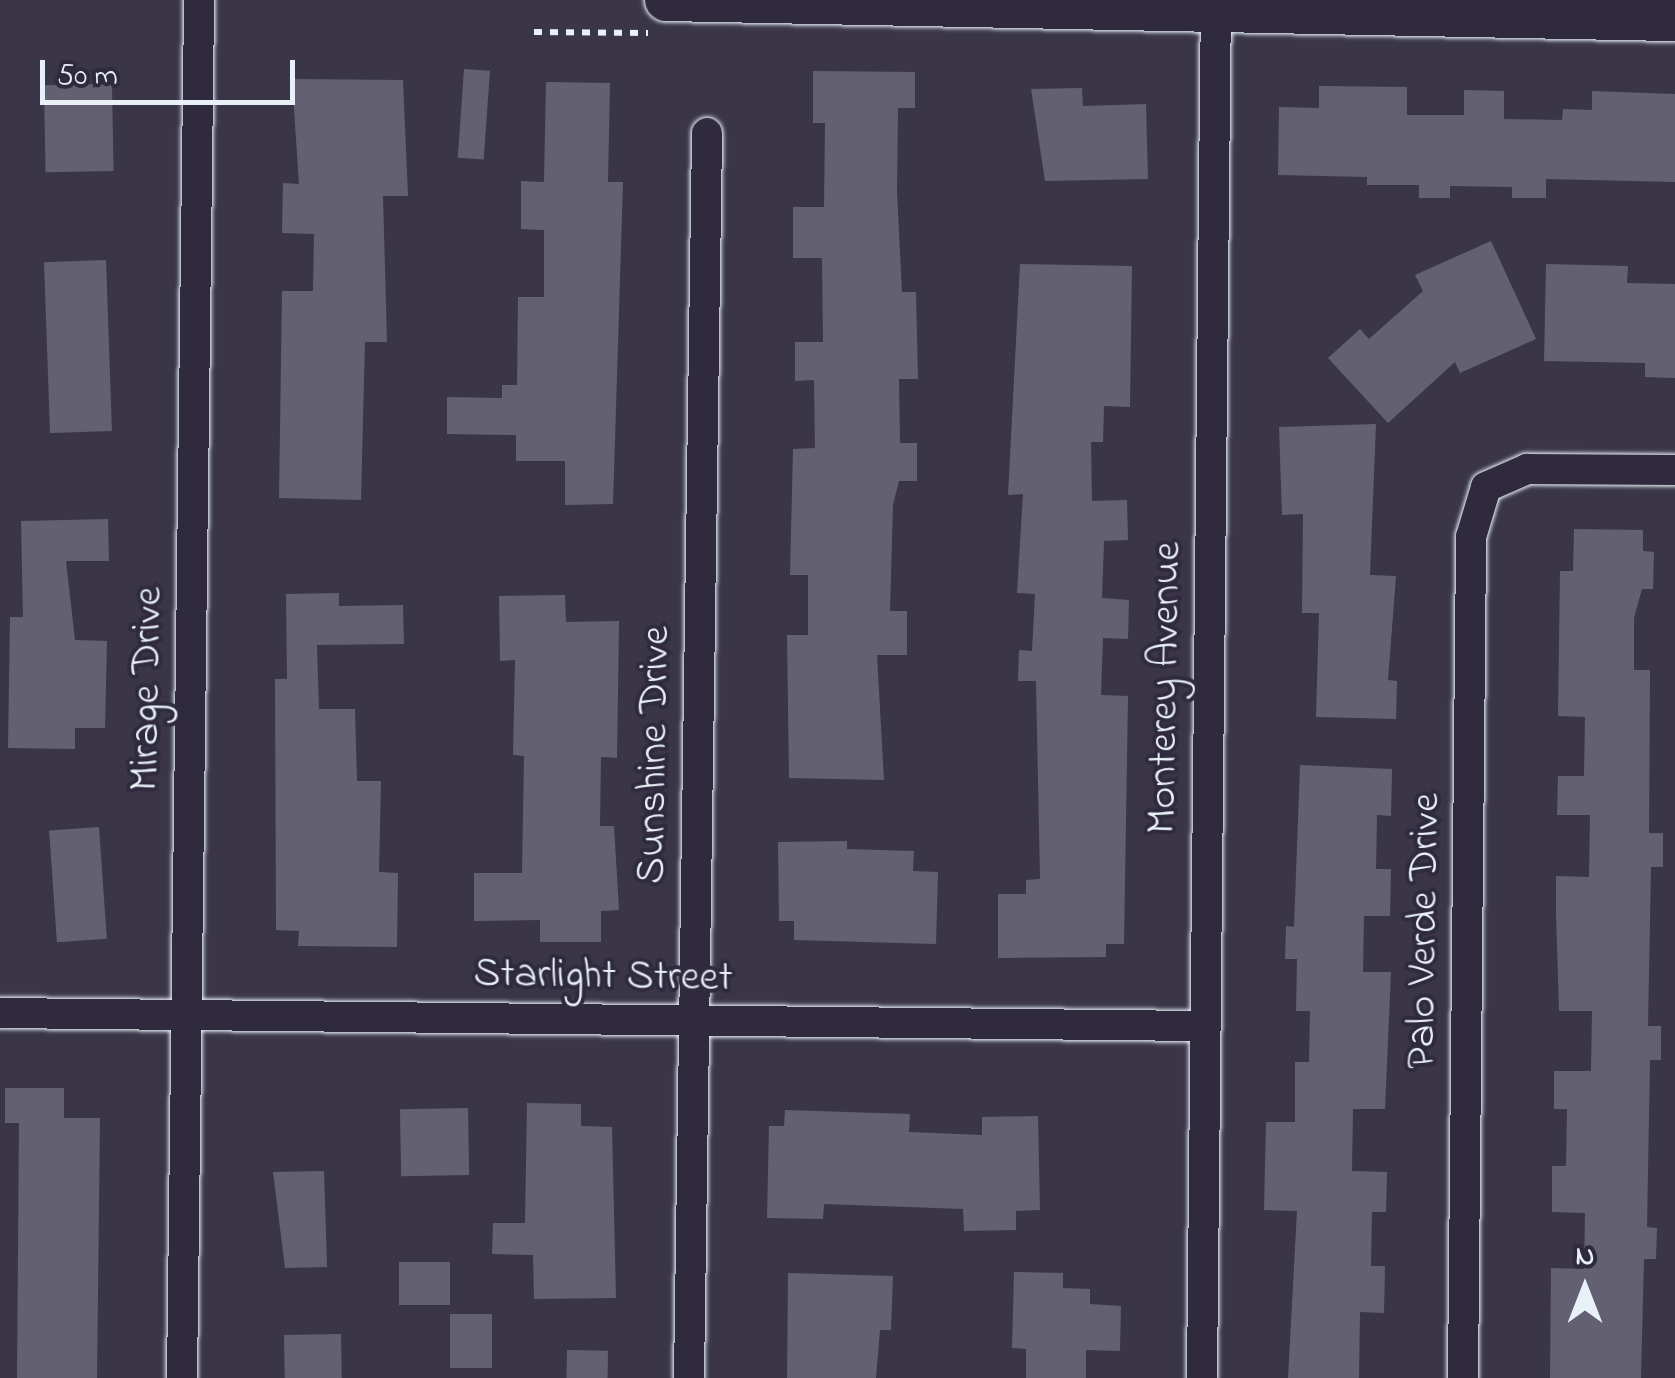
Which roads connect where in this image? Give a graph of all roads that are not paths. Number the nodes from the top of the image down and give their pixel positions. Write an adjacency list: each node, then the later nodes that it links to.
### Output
1 (198, 0): 8 (street, Mirage Drive)
2 (1216, 5): 3 (street); 4 (street); 10 (street, Monterey Avenue)
3 (666, 16)
4 (1675, 20)
5 (706, 133): 9 (street, Sunshine Drive)
6 (1675, 470): 14 (street, Palo Verde Drive)
7 (0, 1013): 8 (street, Starlight Street)
8 (187, 1015): 9 (street, Starlight Street); 11 (street, Mirage Drive)
9 (694, 1020): 10 (street, Starlight Street); 12 (street, Sunshine Drive)
10 (1204, 1026): 13 (street, Monterey Avenue)
11 (182, 1378)
12 (689, 1378)
13 (1202, 1378)
14 (1463, 1378)

